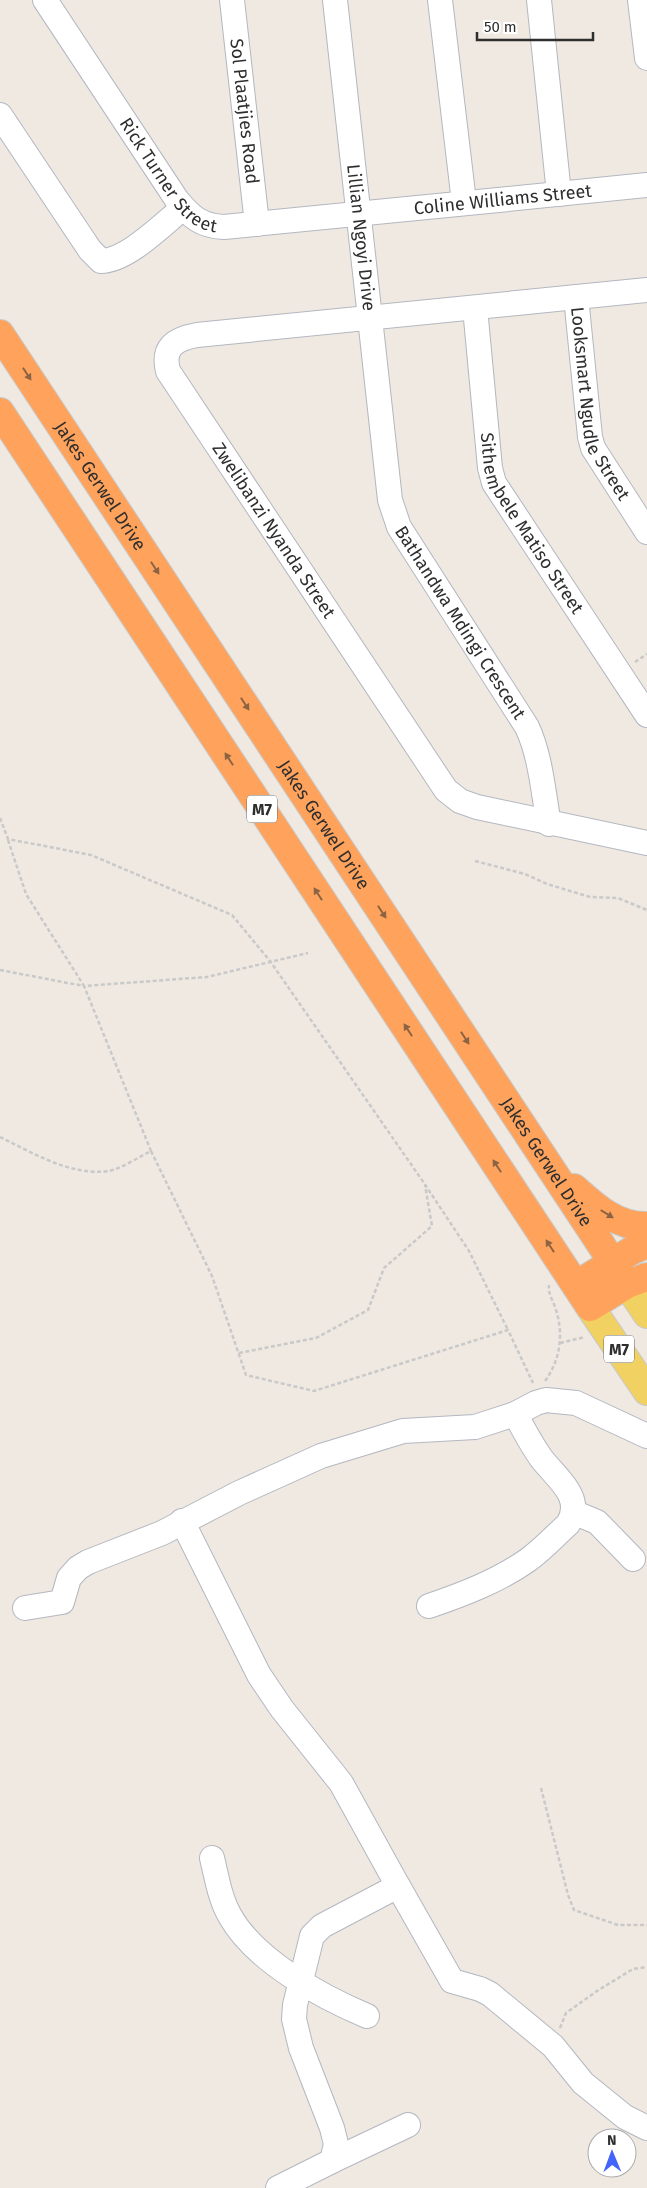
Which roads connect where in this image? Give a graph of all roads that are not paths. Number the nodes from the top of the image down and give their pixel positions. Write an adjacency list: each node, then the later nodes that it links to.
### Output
1 (45, 0): 12 (street, Rick Turner Street)
2 (232, 0): 14 (street, Sol Plaatjies Road)
3 (335, 0): 13 (street, Lillian Ngoyi Drive)
4 (440, 0): 11 (street)
5 (539, 0): 10 (street)
6 (640, 0): 7 (street)
7 (647, 58)
8 (0, 115): 12 (street)
9 (647, 186): 10 (street, Coline Williams Street)
10 (559, 194): 11 (street, Coline Williams Street)
11 (464, 202): 13 (street, Coline Williams Street)
12 (183, 208): 14 (street, Rick Turner Street)
13 (360, 214): 14 (street, Rick Turner Street); 18 (street, Lillian Ngoyi Drive)
14 (257, 224)
15 (647, 290): 16 (street, Lillian Ngoyi Drive)
16 (576, 297): 17 (street, Lillian Ngoyi Drive); 21 (street, Looksmart Ngudle Street)
17 (474, 308): 18 (street, Lillian Ngoyi Drive); 22 (street, Sithembele Matiso Street)
18 (371, 319): 23 (street, Bathandwa Mdingi Crescent); 23 (street, Zwelibanzi Nyanda Street)
19 (0, 334): 25 (highway, Jakes Gerwel Drive / M7, one-way to 25)
20 (0, 412): 30 (highway, M7, one-way to 20)
21 (647, 532)
22 (647, 715)
23 (549, 824): 24 (street)
24 (647, 843)
25 (555, 1174): 26 (highway, one-way to 26); 28 (highway, Jakes Gerwel Drive / M7)
26 (647, 1226)
27 (647, 1244): 28 (highway)
28 (612, 1262): 29 (highway, Jakes Gerwel Drive / M7); 30 (highway)
29 (637, 1281): 30 (highway); 31 (main road, Jakes Gerwel Drive / M7)
30 (583, 1296): 32 (main road, M7)
31 (647, 1314)
32 (647, 1391)
33 (515, 1414): 34 (street); 35 (street); 36 (street)
34 (647, 1436)
35 (573, 1512): 37 (street); 38 (street)
36 (182, 1521): 39 (street); 41 (street)
37 (633, 1559)
38 (430, 1606)
39 (25, 1608)
40 (212, 1858): 42 (street)
41 (398, 1886): 42 (street); 45 (street)
42 (301, 1982): 43 (street); 46 (street)
43 (367, 2016)
44 (408, 2125): 46 (street)
45 (647, 2128)
46 (332, 2161): 47 (street)
47 (278, 2188)

